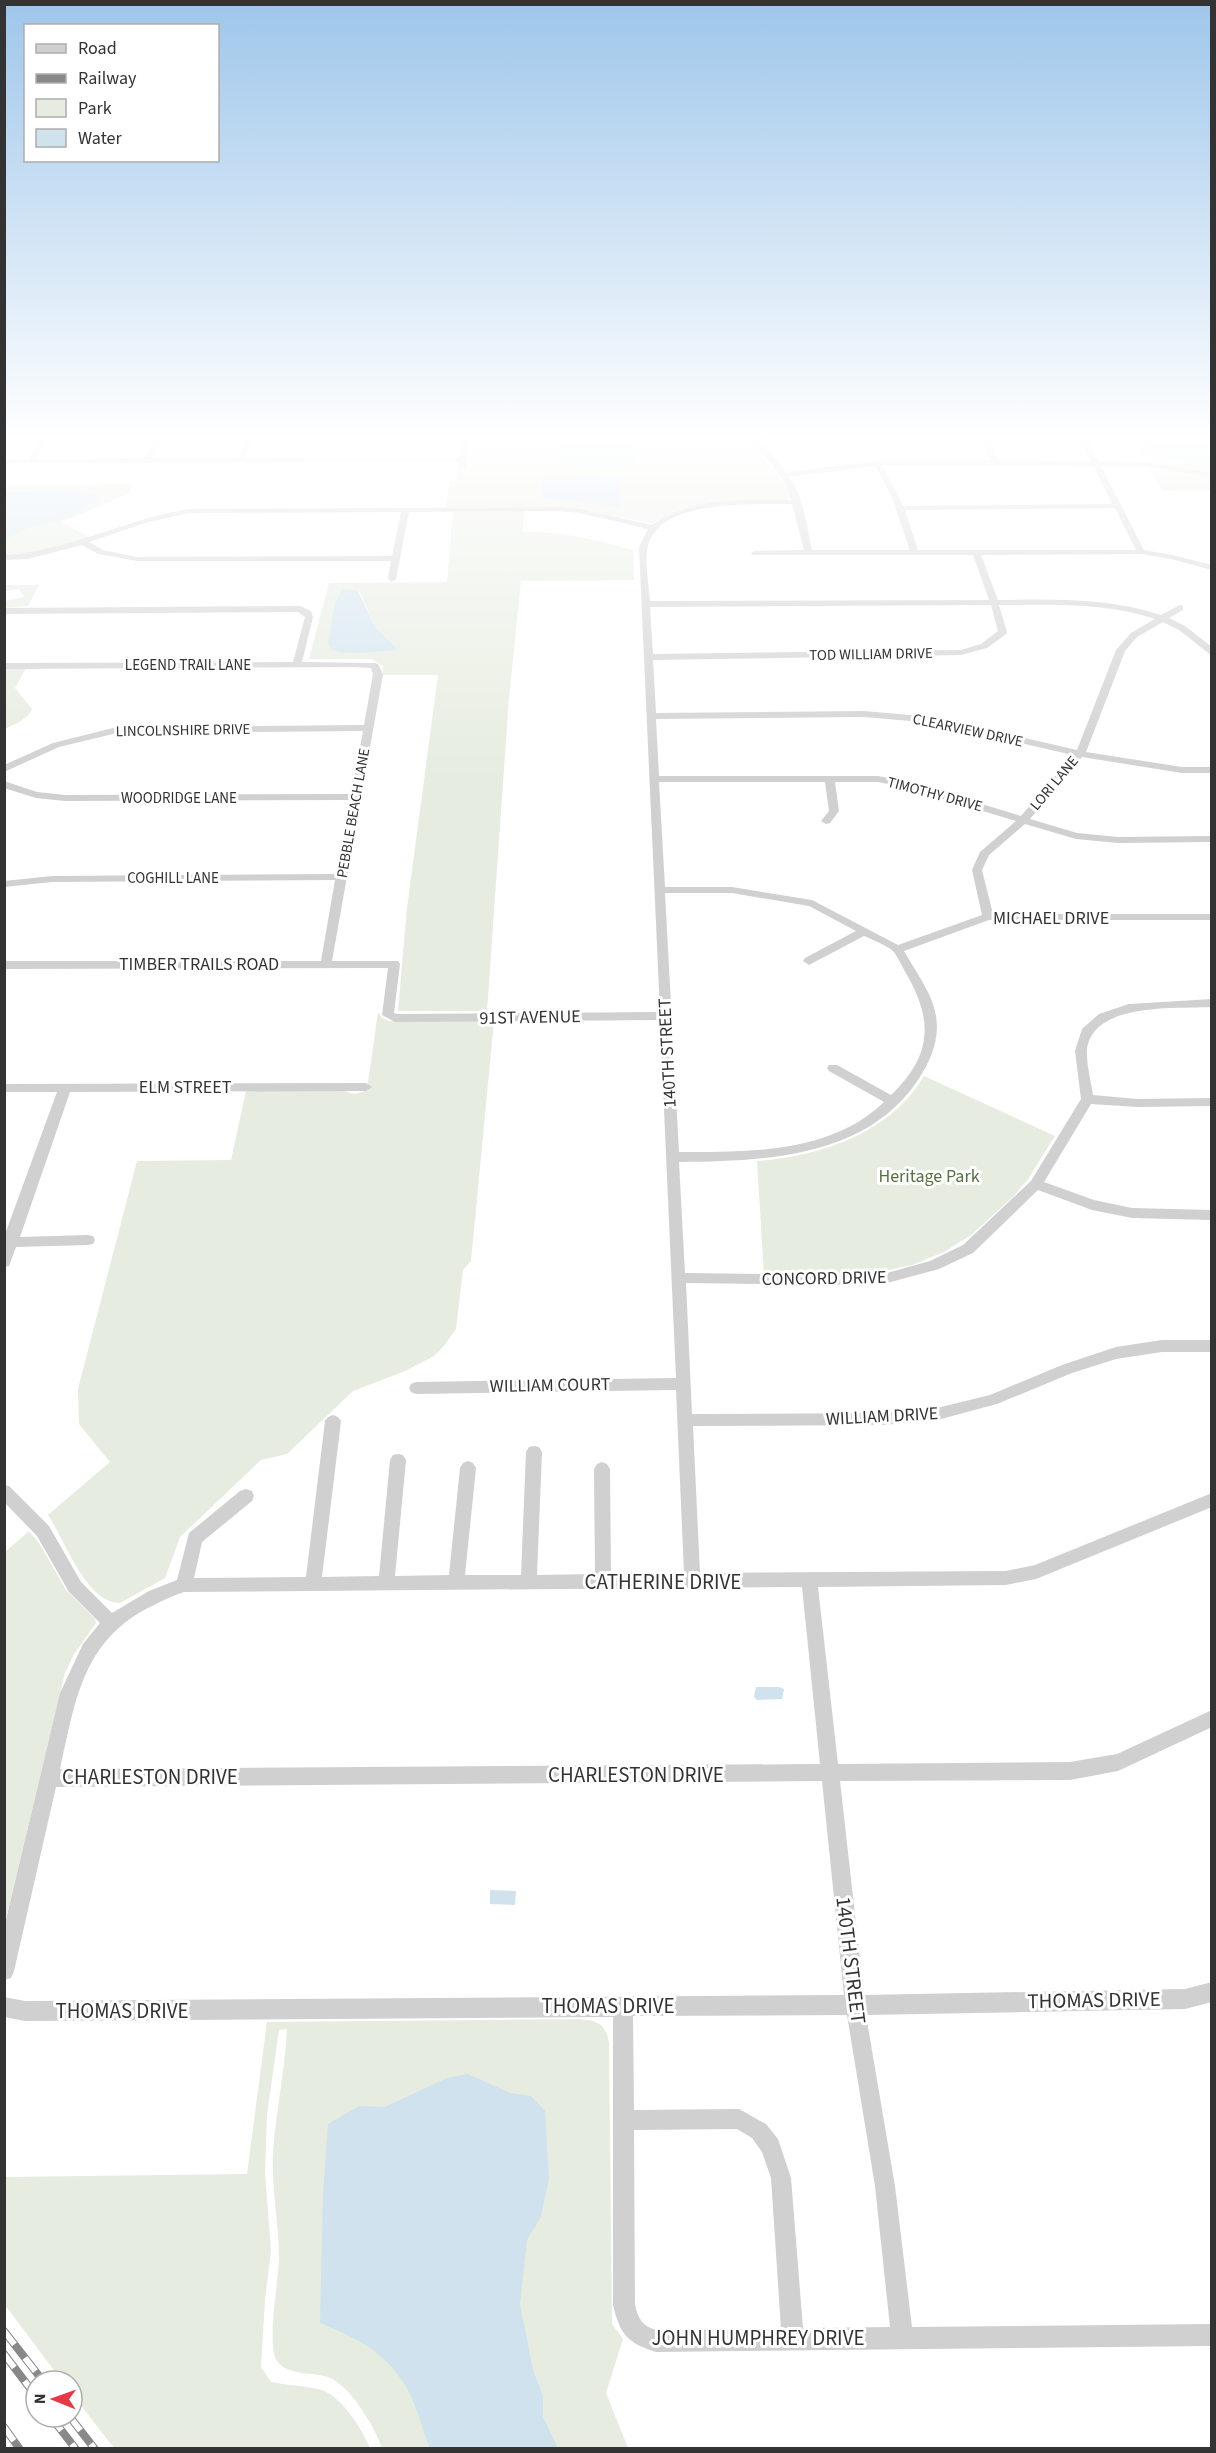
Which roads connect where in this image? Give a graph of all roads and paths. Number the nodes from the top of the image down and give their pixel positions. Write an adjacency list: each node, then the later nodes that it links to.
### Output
1 (47, 553): 7 (street)
2 (109, 553): 8 (street)
3 (397, 553): 8 (street)
4 (643, 553): 12 (street, 140TH STREET)
5 (977, 553): 11 (street, TOD WILLIAM DRIVE)
6 (1150, 553): 9 (street)
7 (4, 558)
8 (396, 558): 10 (street)
9 (1212, 568)
10 (393, 579)
11 (994, 602): 12 (street); 15 (street); 17 (street, TOD WILLIAM DRIVE)
12 (645, 604): 17 (street, 140TH STREET)
13 (1180, 608): 15 (street, LORI LANE)
14 (4, 611): 18 (street)
15 (1161, 618): 16 (street); 23 (street, LORI LANE)
16 (1212, 653)
17 (648, 657): 21 (street, 140TH STREET)
18 (297, 664): 19 (street, LEGEND TRAIL LANE); 20 (street, LEGEND TRAIL LANE)
19 (372, 665): 22 (street, PEBBLE BEACH LANE)
20 (4, 666)
21 (651, 716): 23 (street, CLEARVIEW DRIVE); 27 (street, 140TH STREET)
22 (369, 728): 24 (street, LINCOLNSHIRE DRIVE); 29 (street, PEBBLE BEACH LANE)
23 (1080, 754): 25 (street, CLEARVIEW DRIVE); 30 (street, LORI LANE)
24 (4, 769)
25 (1212, 770)
26 (830, 778): 27 (street, TIMOTHY DRIVE); 30 (street, TIMOTHY DRIVE); 31 (street)
27 (654, 779): 35 (street, 140TH STREET)
28 (4, 784): 29 (street, WOODRIDGE LANE)
29 (356, 797): 33 (street, PEBBLE BEACH LANE)
30 (1024, 819): 32 (street, TIMOTHY DRIVE); 36 (street, LORI LANE)
31 (826, 821)
32 (1212, 839)
33 (341, 878): 34 (street, COGHILL LANE); 41 (street, PEBBLE BEACH LANE)
34 (4, 884)
35 (659, 890): 38 (street); 44 (street, 140TH STREET)
36 (988, 917): 37 (street, MICHAEL DRIVE); 39 (street, MICHAEL DRIVE)
37 (1212, 918)
38 (863, 932): 39 (street); 40 (street)
39 (897, 949): 51 (street)
40 (809, 961)
41 (326, 963): 42 (street, TIMBER TRAILS ROAD); 45 (street, TIMBER TRAILS ROAD)
42 (4, 965)
43 (1212, 1002): 50 (street)
44 (666, 1016): 45 (street, 91ST AVENUE); 53 (street, 140TH STREET)
45 (395, 1018)
46 (834, 1068): 51 (street)
47 (366, 1087): 49 (street, ELM STREET)
48 (4, 1088): 49 (street, ELM STREET)
49 (65, 1088): 57 (street)
50 (1087, 1099): 52 (street); 54 (street, CONCORD DRIVE)
51 (894, 1102): 53 (street)
52 (1212, 1102)
53 (673, 1157): 59 (street, 140TH STREET)
54 (1036, 1184): 55 (street); 59 (street, CONCORD DRIVE)
55 (1212, 1215)
56 (88, 1239): 57 (street)
57 (8, 1242): 58 (street)
58 (4, 1262)
59 (677, 1278): 61 (street, 140TH STREET)
60 (1212, 1346): 63 (street, WILLIAM DRIVE)
61 (684, 1384): 62 (street, WILLIAM COURT); 63 (street, 140TH STREET)
62 (416, 1388)
63 (686, 1420): 74 (street, 140TH STREET)
64 (333, 1421): 77 (street)
65 (534, 1452): 76 (street)
66 (398, 1460): 78 (street)
67 (468, 1468): 75 (street)
68 (602, 1469): 73 (street)
69 (4, 1491): 80 (street)
70 (246, 1496): 79 (street)
71 (1212, 1500): 72 (street, CATHERINE DRIVE)
72 (809, 1581): 74 (street, CATHERINE DRIVE); 82 (street, 140TH STREET)
73 (603, 1582): 74 (street, CATHERINE DRIVE); 76 (street, CATHERINE DRIVE)
74 (692, 1582)
75 (456, 1583): 76 (street, CATHERINE DRIVE); 78 (street, CATHERINE DRIVE)
76 (529, 1583)
77 (313, 1584): 78 (street, CATHERINE DRIVE); 79 (street, CATHERINE DRIVE)
78 (386, 1584)
79 (184, 1585): 80 (street, CATHERINE DRIVE)
80 (110, 1622): 83 (street)
81 (1212, 1718): 82 (street, CHARLESTON DRIVE)
82 (829, 1774): 83 (street, CHARLESTON DRIVE); 86 (street, 140TH STREET)
83 (50, 1778): 84 (street)
84 (4, 1971)
85 (1212, 1992): 86 (street, THOMAS DRIVE)
86 (855, 2005): 87 (street, THOMAS DRIVE); 91 (street, 140TH STREET)
87 (623, 2006): 88 (street, THOMAS DRIVE); 89 (street, JOHN HUMPHREY DRIVE)
88 (4, 2007)
89 (624, 2120): 92 (street); 92 (street, JOHN HUMPHREY DRIVE)
90 (1212, 2335): 91 (street, JOHN HUMPHREY DRIVE)
91 (902, 2338): 92 (street, JOHN HUMPHREY DRIVE)
92 (793, 2339)

